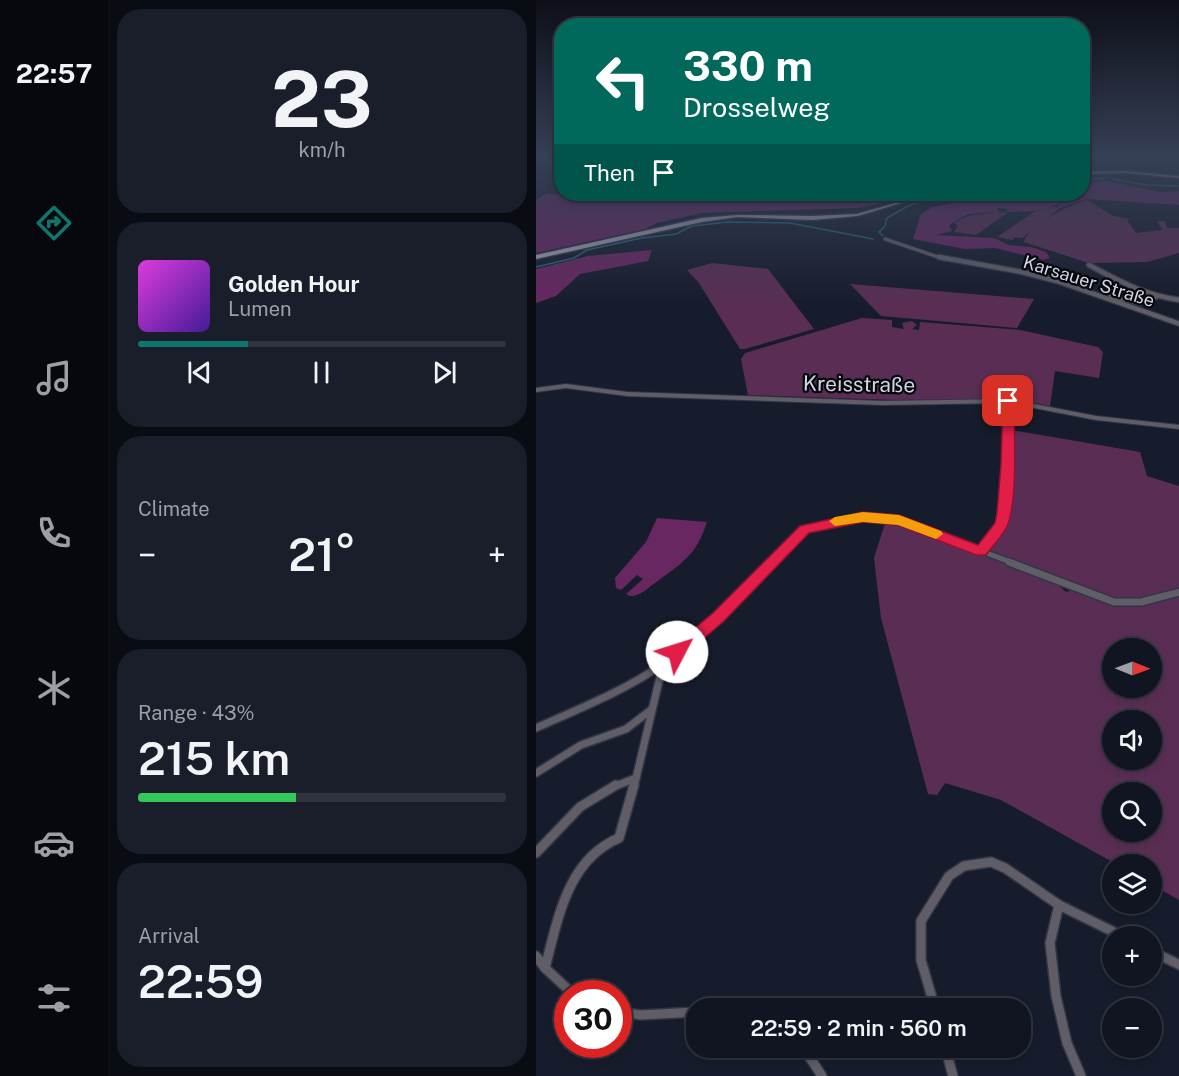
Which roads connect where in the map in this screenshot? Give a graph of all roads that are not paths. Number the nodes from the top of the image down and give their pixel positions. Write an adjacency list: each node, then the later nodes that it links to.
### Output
1 (888, 206): 3 (main road)
2 (885, 239): 5 (street, Karsauer Straße)
3 (536, 257)
4 (1089, 265): 6 (street)
5 (1086, 292): 6 (street); 8 (street, Karsauer Straße)
6 (1156, 297): 7 (street)
7 (1180, 300)
8 (1180, 324)
9 (536, 390): 10 (street, Kreisstraße)
10 (1008, 401): 11 (street, Kreisstraße); 12 (street)
11 (1180, 427)
12 (981, 551): 13 (street); 14 (street)
13 (1180, 592)
14 (663, 664): 15 (street); 16 (street)
15 (651, 710): 17 (street); 18 (street)
16 (536, 728)
17 (536, 773)
18 (636, 778): 19 (street); 25 (street)
19 (536, 854)
20 (1059, 905): 21 (street); 27 (street); 34 (street)
21 (1102, 926)
22 (536, 956): 25 (street)
23 (1162, 956): 24 (street)
24 (1180, 965)
25 (545, 968): 26 (street)
26 (558, 980)
27 (932, 998)
28 (686, 1013): 29 (street)
29 (632, 1014)
30 (810, 1058): 32 (street)
31 (949, 1058): 33 (street)
32 (822, 1076)
33 (953, 1076)
34 (1081, 1076)

